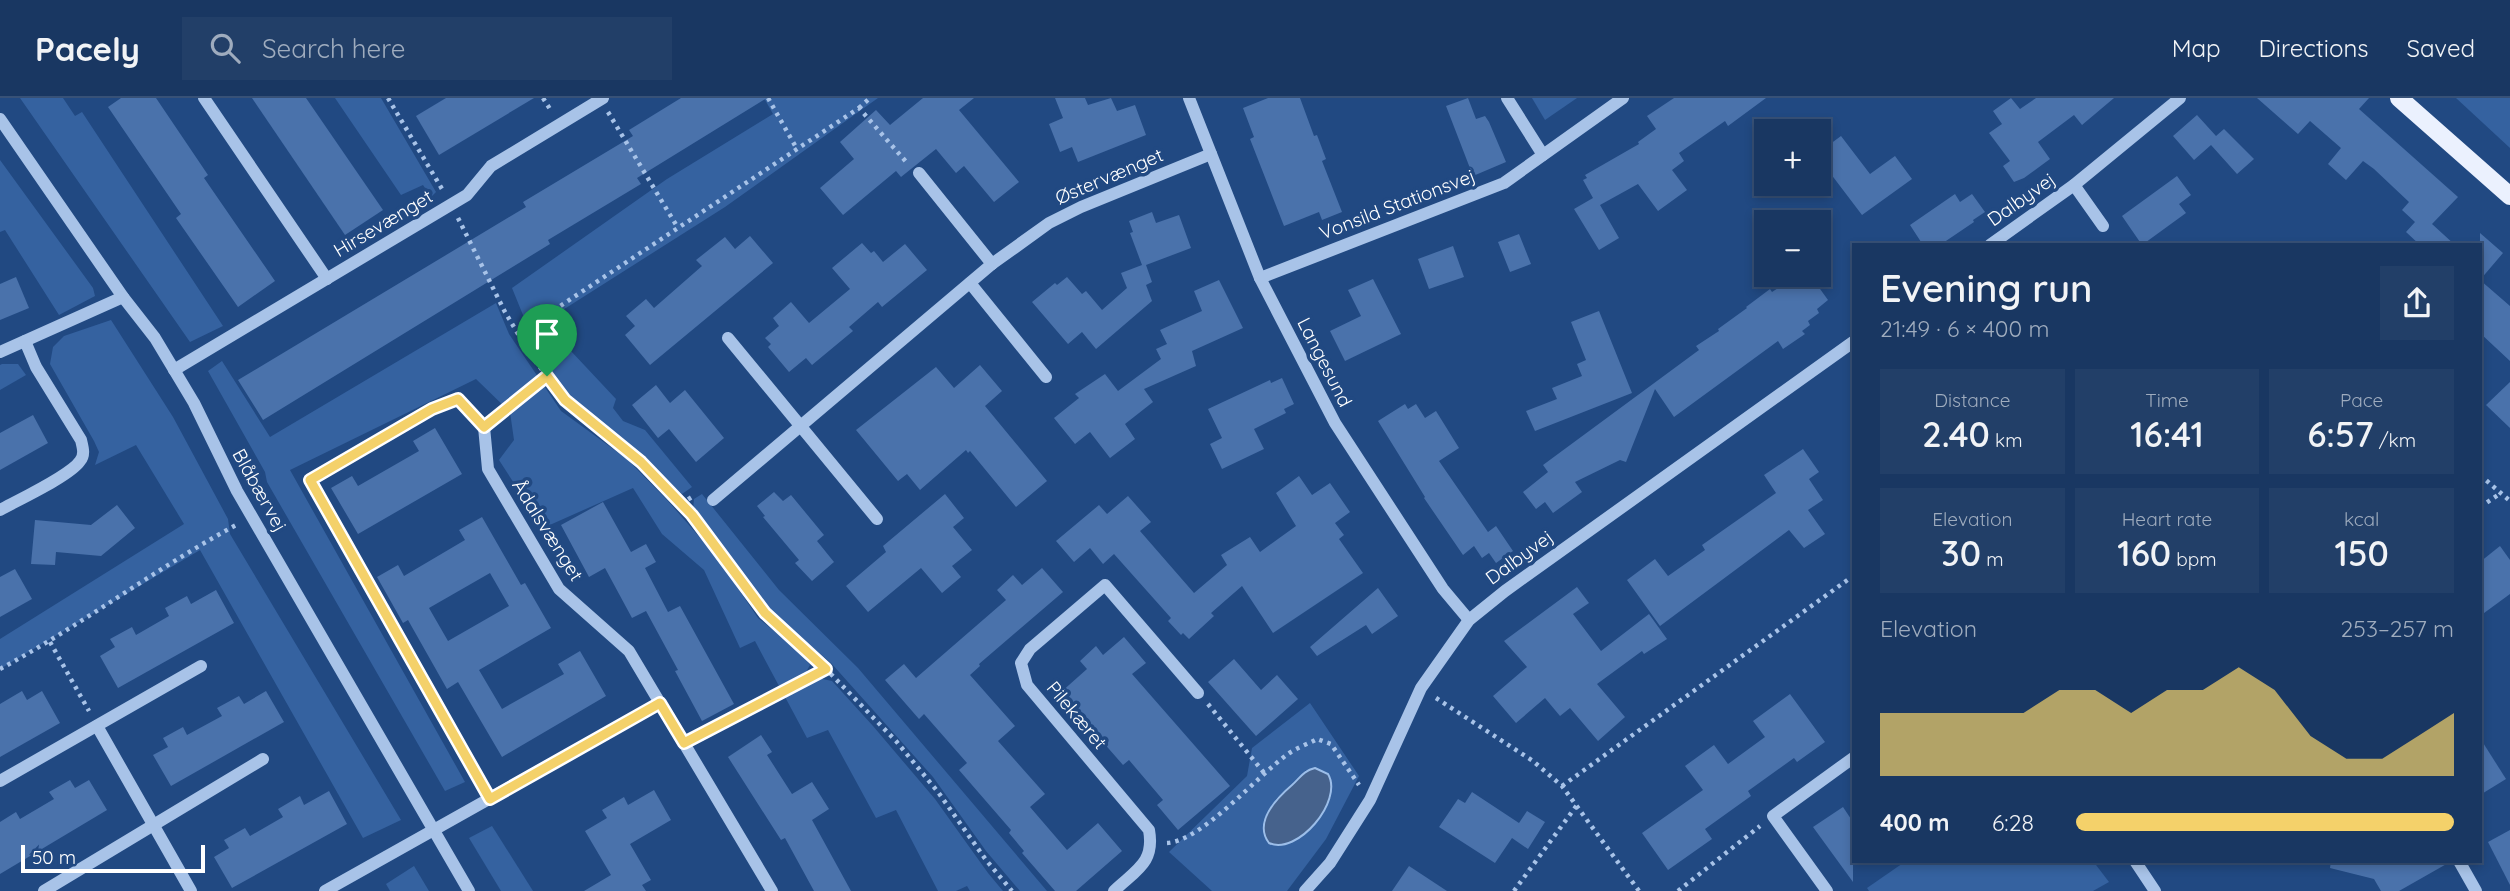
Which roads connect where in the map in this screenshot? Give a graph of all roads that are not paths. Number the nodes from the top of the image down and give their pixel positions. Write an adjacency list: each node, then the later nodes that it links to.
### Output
1 (204, 98): 18 (street)
2 (1189, 98): 9 (street, Langesund)
3 (1507, 98): 10 (street)
4 (1623, 98): 10 (street, Vonsild Stationsvej)
5 (2180, 98): 12 (street, Dalbyvej)
6 (2399, 98): 13 (main road)
7 (602, 99): 18 (street, Hirsevænget)
8 (0, 119): 20 (street, Blåbærvej)
9 (1211, 154): 16 (street, Østervænget); 17 (street, Langesund)
10 (1543, 155): 17 (street, Vonsild Stationsvej)
11 (919, 173): 16 (street)
12 (2074, 185): 14 (street, Dalbyvej); 15 (street, Dalbyvej)
13 (2510, 196)
14 (2103, 226)
15 (1993, 243)
16 (992, 264): 19 (street, Østervænget)
17 (1260, 278): 32 (street, Langesund)
18 (327, 279): 25 (street, Hirsevænget)
19 (970, 283): 26 (street); 27 (street, Østervænget)
20 (123, 297): 22 (street); 25 (street, Blåbærvej)
21 (728, 338): 27 (street)
22 (25, 341): 24 (street); 30 (street)
23 (1852, 343): 32 (street, Dalbyvej)
24 (0, 352)
25 (174, 370): 41 (street, Blåbærvej)
26 (1046, 377)
27 (801, 426): 29 (street, Østervænget); 31 (street)
28 (484, 427): 35 (street, Ådalsvænget)
29 (713, 499)
30 (0, 510)
31 (877, 519)
32 (1469, 621): 50 (street, Dalbyvej)
33 (201, 666): 36 (street)
34 (1198, 693): 49 (street, Pilekæret)
35 (660, 703): 41 (street); 48 (street, Ådalsvænget)
36 (97, 726): 39 (street); 40 (street)
37 (264, 759): 40 (street)
38 (1852, 759): 51 (street)
39 (0, 781)
40 (155, 825): 44 (street); 45 (street)
41 (433, 829): 46 (street); 47 (street, Blåbærvej)
42 (2136, 863): 52 (street)
43 (2460, 863): 53 (street)
44 (44, 891)
45 (191, 891)
46 (326, 891)
47 (469, 891)
48 (772, 891)
49 (1114, 891)
50 (1305, 891)
51 (1827, 891)
52 (2155, 891)
53 (2476, 891)

